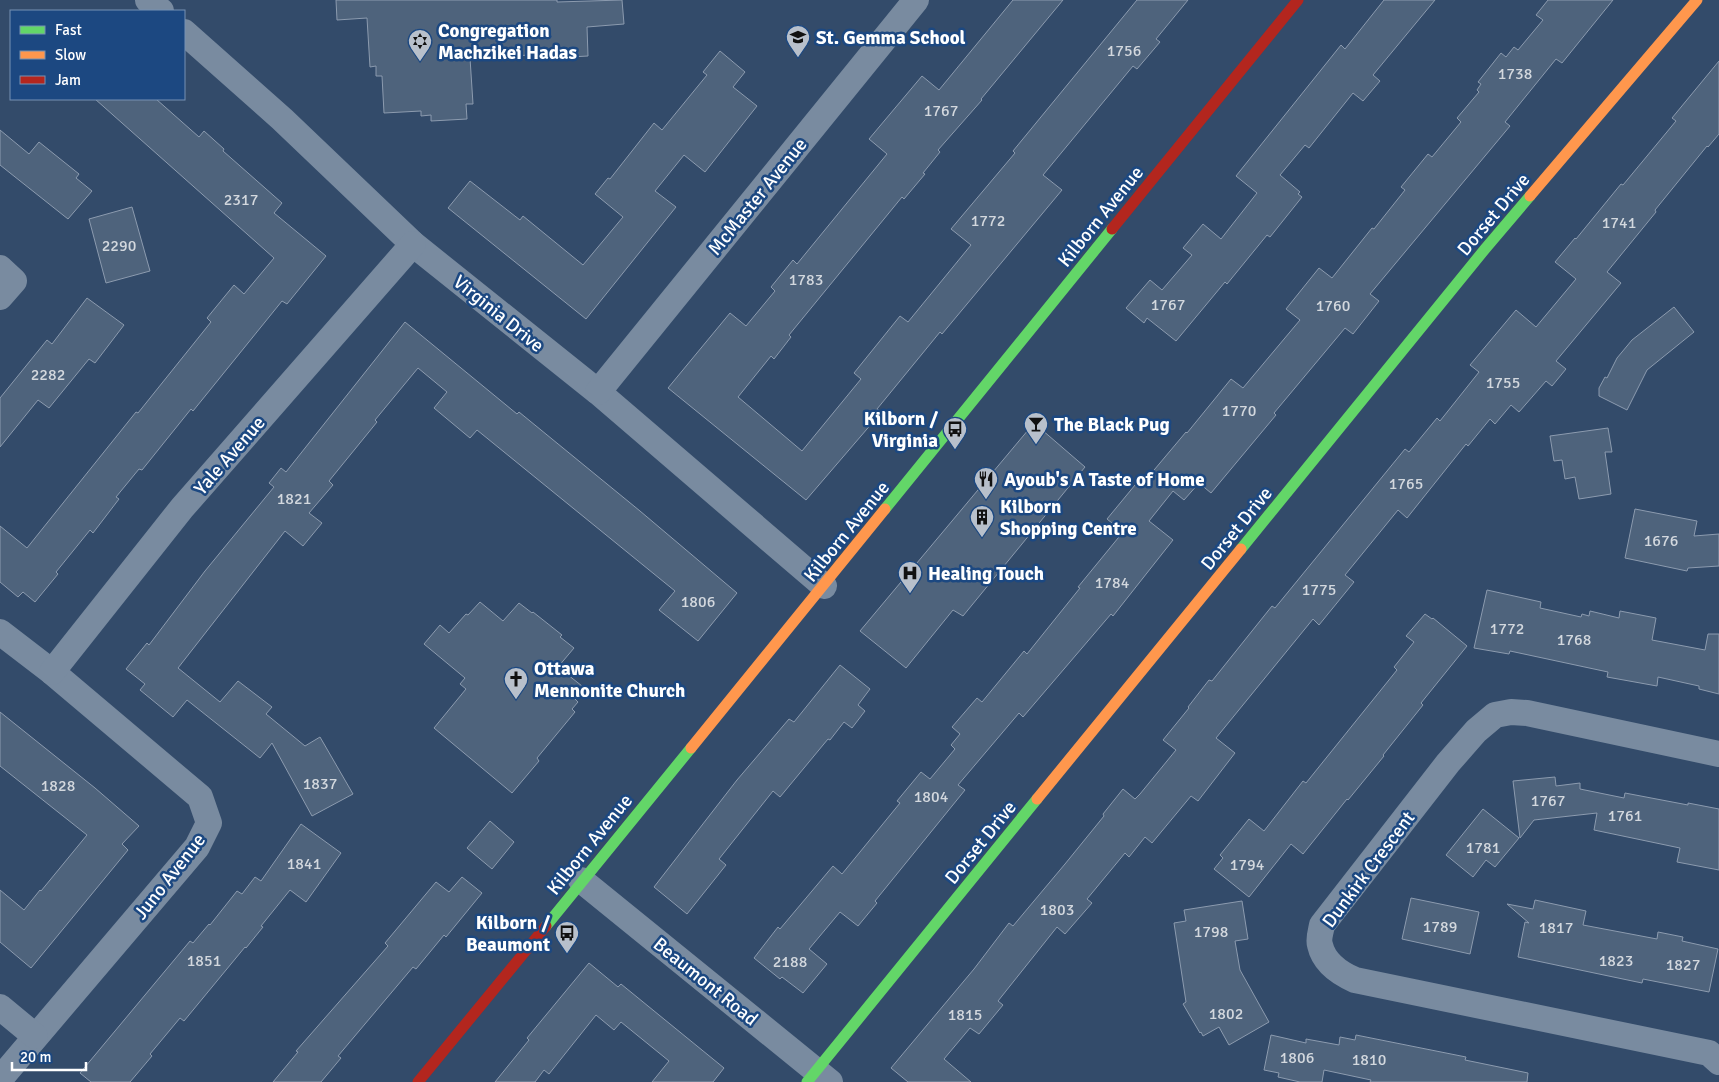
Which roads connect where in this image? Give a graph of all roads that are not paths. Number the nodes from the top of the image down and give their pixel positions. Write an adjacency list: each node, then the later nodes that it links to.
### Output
1 (148, 0): 5 (street)
2 (916, 0): 10 (street, McMaster Avenue)
3 (1298, 0): 11 (street, Kilborn Avenue)
4 (1697, 0): 19 (street, Dorset Drive)
5 (160, 10)
6 (185, 33): 7 (street, Virginia Drive)
7 (413, 244): 10 (street, Virginia Drive); 13 (street, Yale Avenue)
8 (0, 268): 9 (street)
9 (0, 297)
10 (598, 392): 11 (street, Virginia Drive)
11 (824, 586): 15 (street, Kilborn Avenue)
12 (0, 632): 13 (street, Juno Avenue)
13 (52, 672): 17 (street, Juno Avenue)
14 (1719, 754): 18 (street, Dunkirk Crescent)
15 (581, 880): 19 (street, Beaumont Road); 21 (street, Kilborn Avenue)
16 (0, 1007): 17 (street)
17 (35, 1036): 20 (street, Juno Avenue)
18 (1719, 1062)
19 (818, 1078)
20 (0, 1079)
21 (418, 1082)

